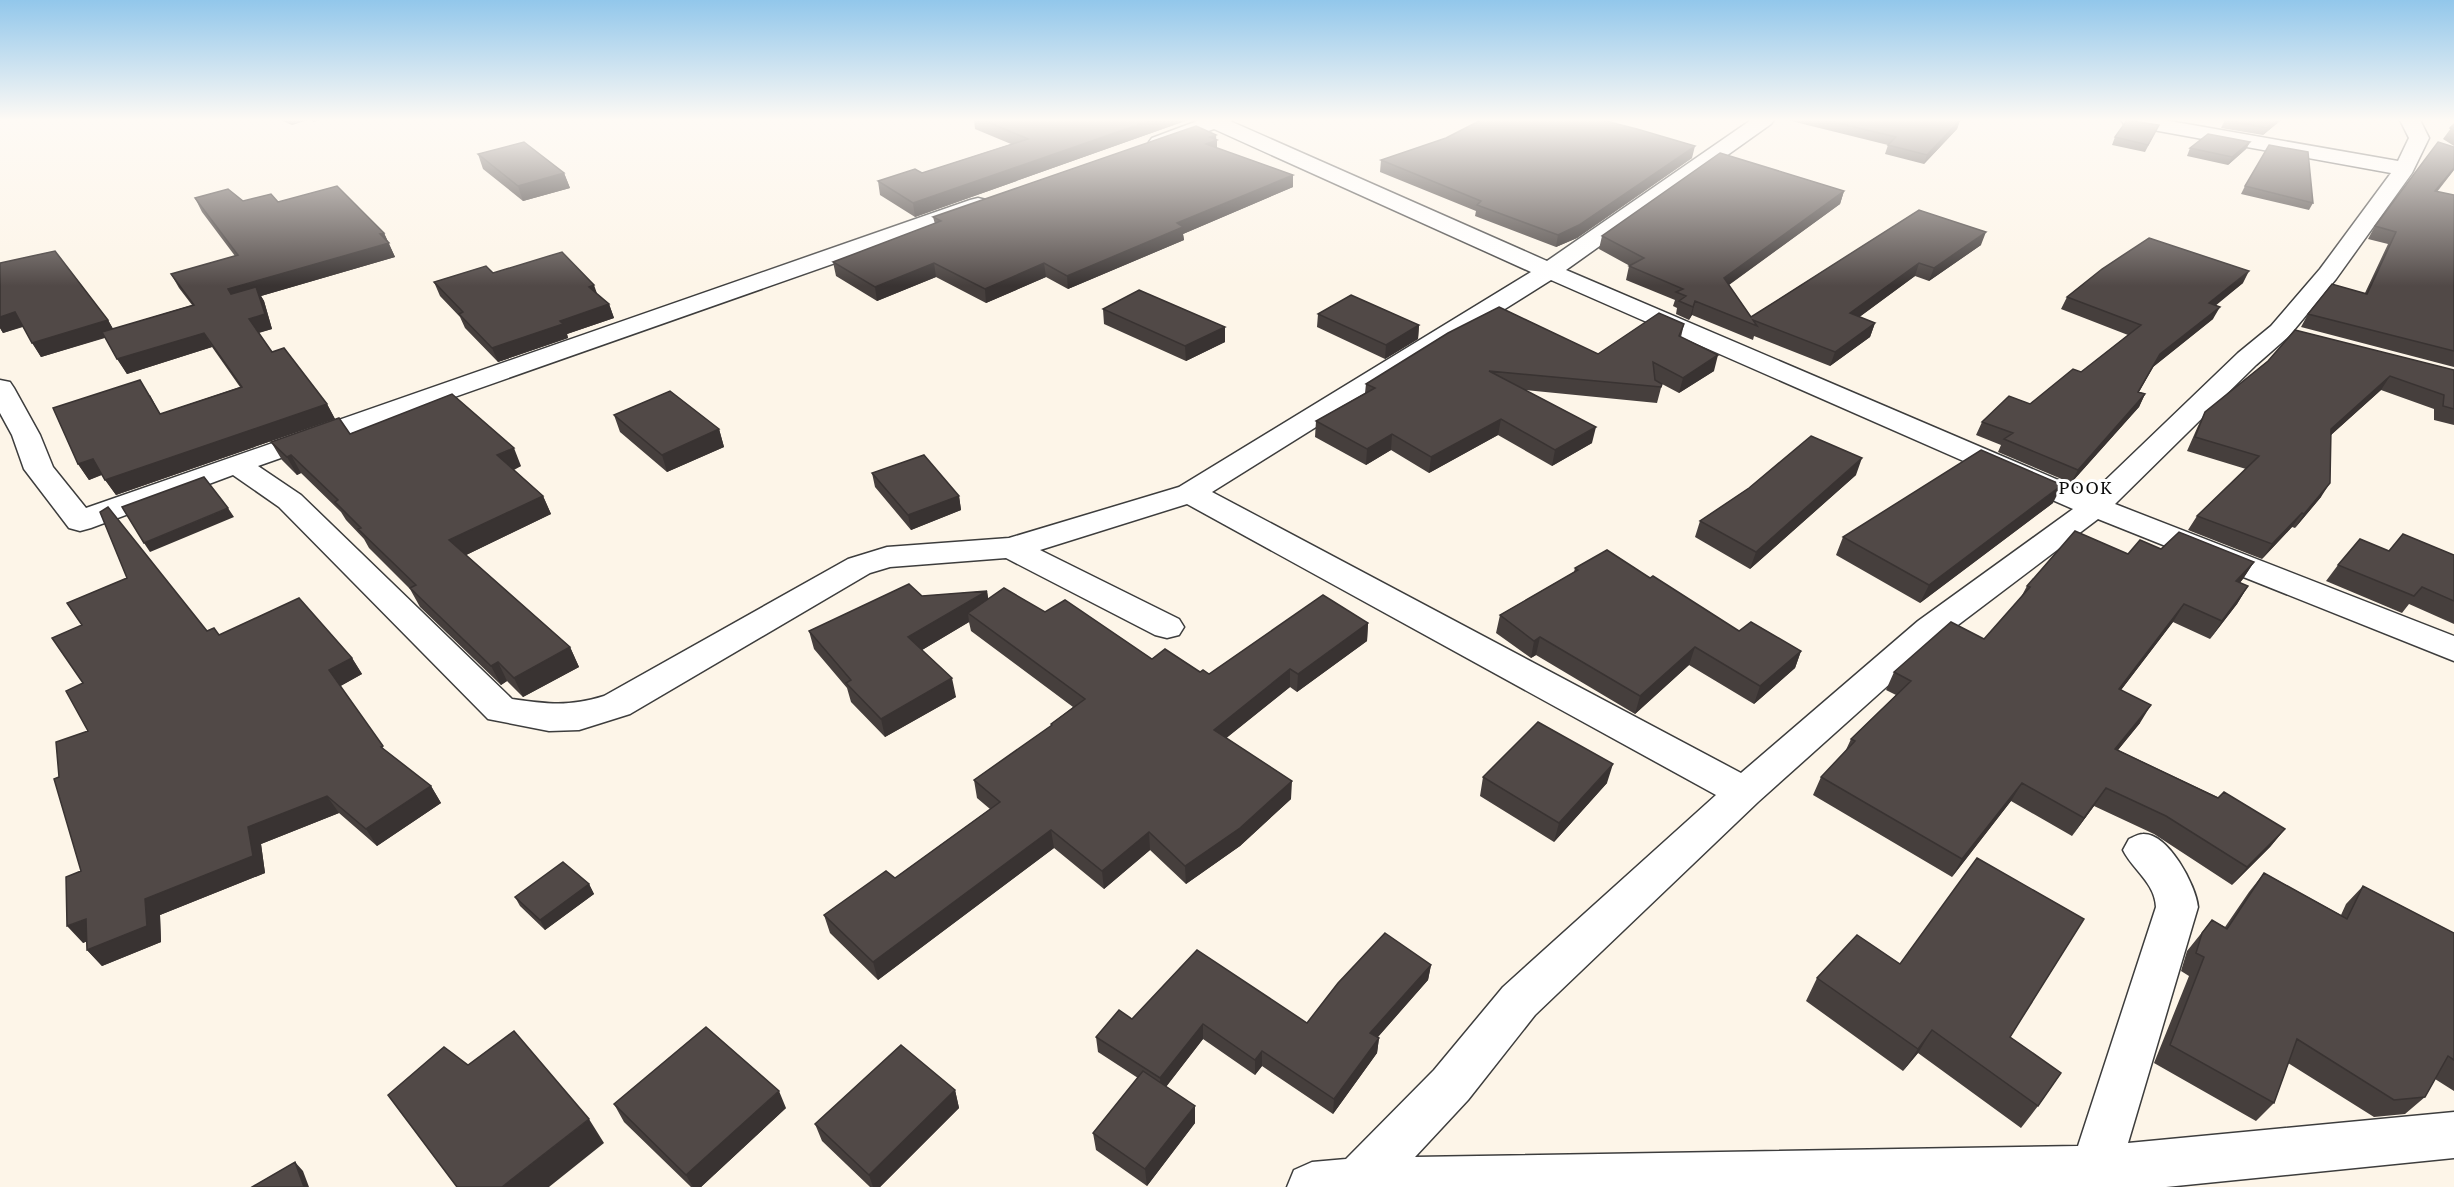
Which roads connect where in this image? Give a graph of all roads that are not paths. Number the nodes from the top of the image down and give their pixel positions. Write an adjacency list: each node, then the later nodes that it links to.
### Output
1 (1336, 175): 5 (street)
2 (1685, 175): 5 (street)
3 (2400, 175): 9 (street)
4 (1001, 197): 7 (street)
5 (1549, 271): 8 (street); 9 (street)
6 (0, 388): 7 (street)
7 (236, 464): 10 (street)
8 (1190, 493): 10 (street); 13 (street)
9 (2095, 507): 12 (street); 13 (street)
10 (1011, 548): 11 (street)
11 (1167, 627)
12 (2454, 649)
13 (1744, 792): 17 (street)
14 (2143, 850): 16 (street)
15 (2454, 1135): 16 (street)
16 (2088, 1179): 17 (street)
17 (1340, 1185)

